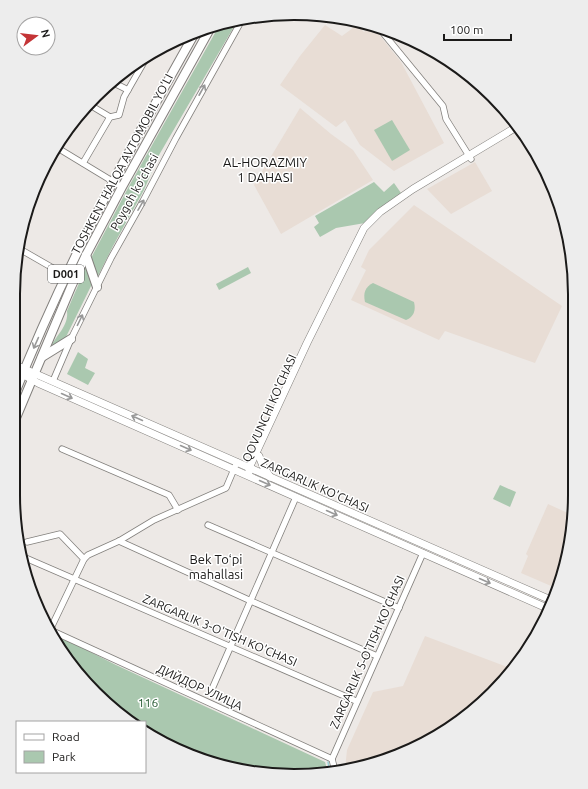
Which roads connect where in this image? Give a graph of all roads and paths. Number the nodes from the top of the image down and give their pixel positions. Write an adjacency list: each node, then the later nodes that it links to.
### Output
1 (239, 25): 20 (street, Poygoh koʻchasi, one-way to 1)
2 (207, 35): 16 (highway, TOSHKENT HALQA AVTOMOBIL YO'LI / D001)
3 (386, 36): 13 (street)
4 (191, 40): 15 (highway, TOSHKENT HALQA AVTOMOBIL YO'LI / D001)
5 (142, 66): 7 (street)
6 (117, 85): 7 (street)
7 (128, 90): 9 (street)
8 (93, 107): 9 (street)
9 (110, 117): 14 (street)
10 (513, 129): 13 (main road, QOVUNCHI KO'CHASI)
11 (515, 133): 13 (main road, QOVUNCHI KO'CHASI)
12 (61, 151): 14 (street)
13 (470, 157): 31 (main road, QOVUNCHI KO'CHASI); 33 (main road, QOVUNCHI KO'CHASI)
14 (83, 163): 15 (street)
15 (113, 181): 16 (street); 19 (highway, TOSHKENT HALQA AVTOMOBIL YO'LI / D001)
16 (122, 187): 18 (highway, TOSHKENT HALQA AVTOMOBIL YO'LI / D001)
17 (23, 251): 19 (street)
18 (86, 255): 20 (highway); 22 (highway, TOSHKENT HALQA AVTOMOBIL YO'LI / D001)
19 (66, 275): 25 (highway, TOSHKENT HALQA AVTOMOBIL YO'LI / D001, one-way to 25)
20 (97, 287): 21 (street, Poygoh koʻchasi, one-way to 20)
21 (71, 339): 22 (highway); 28 (street, Poygoh koʻchasi)
22 (41, 358): 26 (highway, TOSHKENT HALQA AVTOMOBIL YO'LI / D001)
23 (20, 369): 25 (main road)
24 (20, 371): 25 (main road)
25 (24, 372): 26 (main road, ZARGARLIK KO'CHASI); 27 (highway, TOSHKENT HALQA AVTOMOBIL YO'LI / D001)
26 (33, 376): 28 (main road, ZARGARLIK KO'CHASI); 29 (highway, TOSHKENT HALQA AVTOMOBIL YO'LI / D001); 32 (main road, ZARGARLIK KO'CHASI, one-way to 32)
27 (20, 381)
28 (53, 381): 32 (main road, ZARGARLIK KO'CHASI, one-way to 28)
29 (20, 408)
30 (62, 449): 38 (street)
31 (259, 456): 33 (main road, QOVUNCHI KO'CHASI); 35 (main road)
32 (235, 466): 33 (main road, ZARGARLIK KO'CHASI); 34 (main road, ZARGARLIK KO'CHASI); 38 (street)
33 (252, 469): 34 (main road, QOVUNCHI KO'CHASI); 35 (main road, ZARGARLIK KO'CHASI)
34 (248, 476): 37 (main road, ZARGARLIK KO'CHASI, one-way to 37)
35 (270, 477): 36 (main road, ZARGARLIK KO'CHASI)
36 (299, 490): 37 (main road); 42 (main road, ZARGARLIK KO'CHASI)
37 (296, 497): 43 (street); 44 (main road, ZARGARLIK KO'CHASI, one-way to 44)
38 (178, 510): 40 (street)
39 (208, 525): 43 (street)
40 (119, 541): 46 (street); 51 (street)
41 (27, 542): 46 (street)
42 (427, 546): 44 (main road); 47 (main road, ZARGARLIK KO'CHASI)
43 (272, 552): 51 (street); 53 (street)
44 (424, 553): 48 (main road, ZARGARLIK KO'CHASI); 53 (street, ZARGARLIK 5-O'TISH KO'CHASI)
45 (27, 559): 49 (street, ZARGARLIK 3-O'TISH KO'CHASI)
46 (84, 559): 49 (street)
47 (465, 563): 48 (main road); 50 (main road, ZARGARLIK KO'CHASI)
48 (462, 570): 52 (main road, ZARGARLIK KO'CHASI, one-way to 52)
49 (75, 579): 54 (street); 56 (street, ZARGARLIK 3-O'TISH KO'CHASI)
50 (547, 599)
51 (252, 601): 56 (street); 57 (street)
52 (544, 607)
53 (399, 608): 57 (street, ZARGARLIK 5-O'TISH KO'CHASI)
54 (52, 623)
55 (58, 633): 60 (street, ДИЙДОР УЛИЦА)
56 (231, 647): 58 (street); 59 (street, ZARGARLIK 3-O'TISH KO'CHASI)
57 (377, 656): 59 (street, ZARGARLIK 5-O'TISH KO'CHASI)
58 (212, 690)
59 (356, 701): 60 (street, ZARGARLIK 5-O'TISH KO'CHASI)
60 (332, 759): 61 (street)
61 (334, 766)

